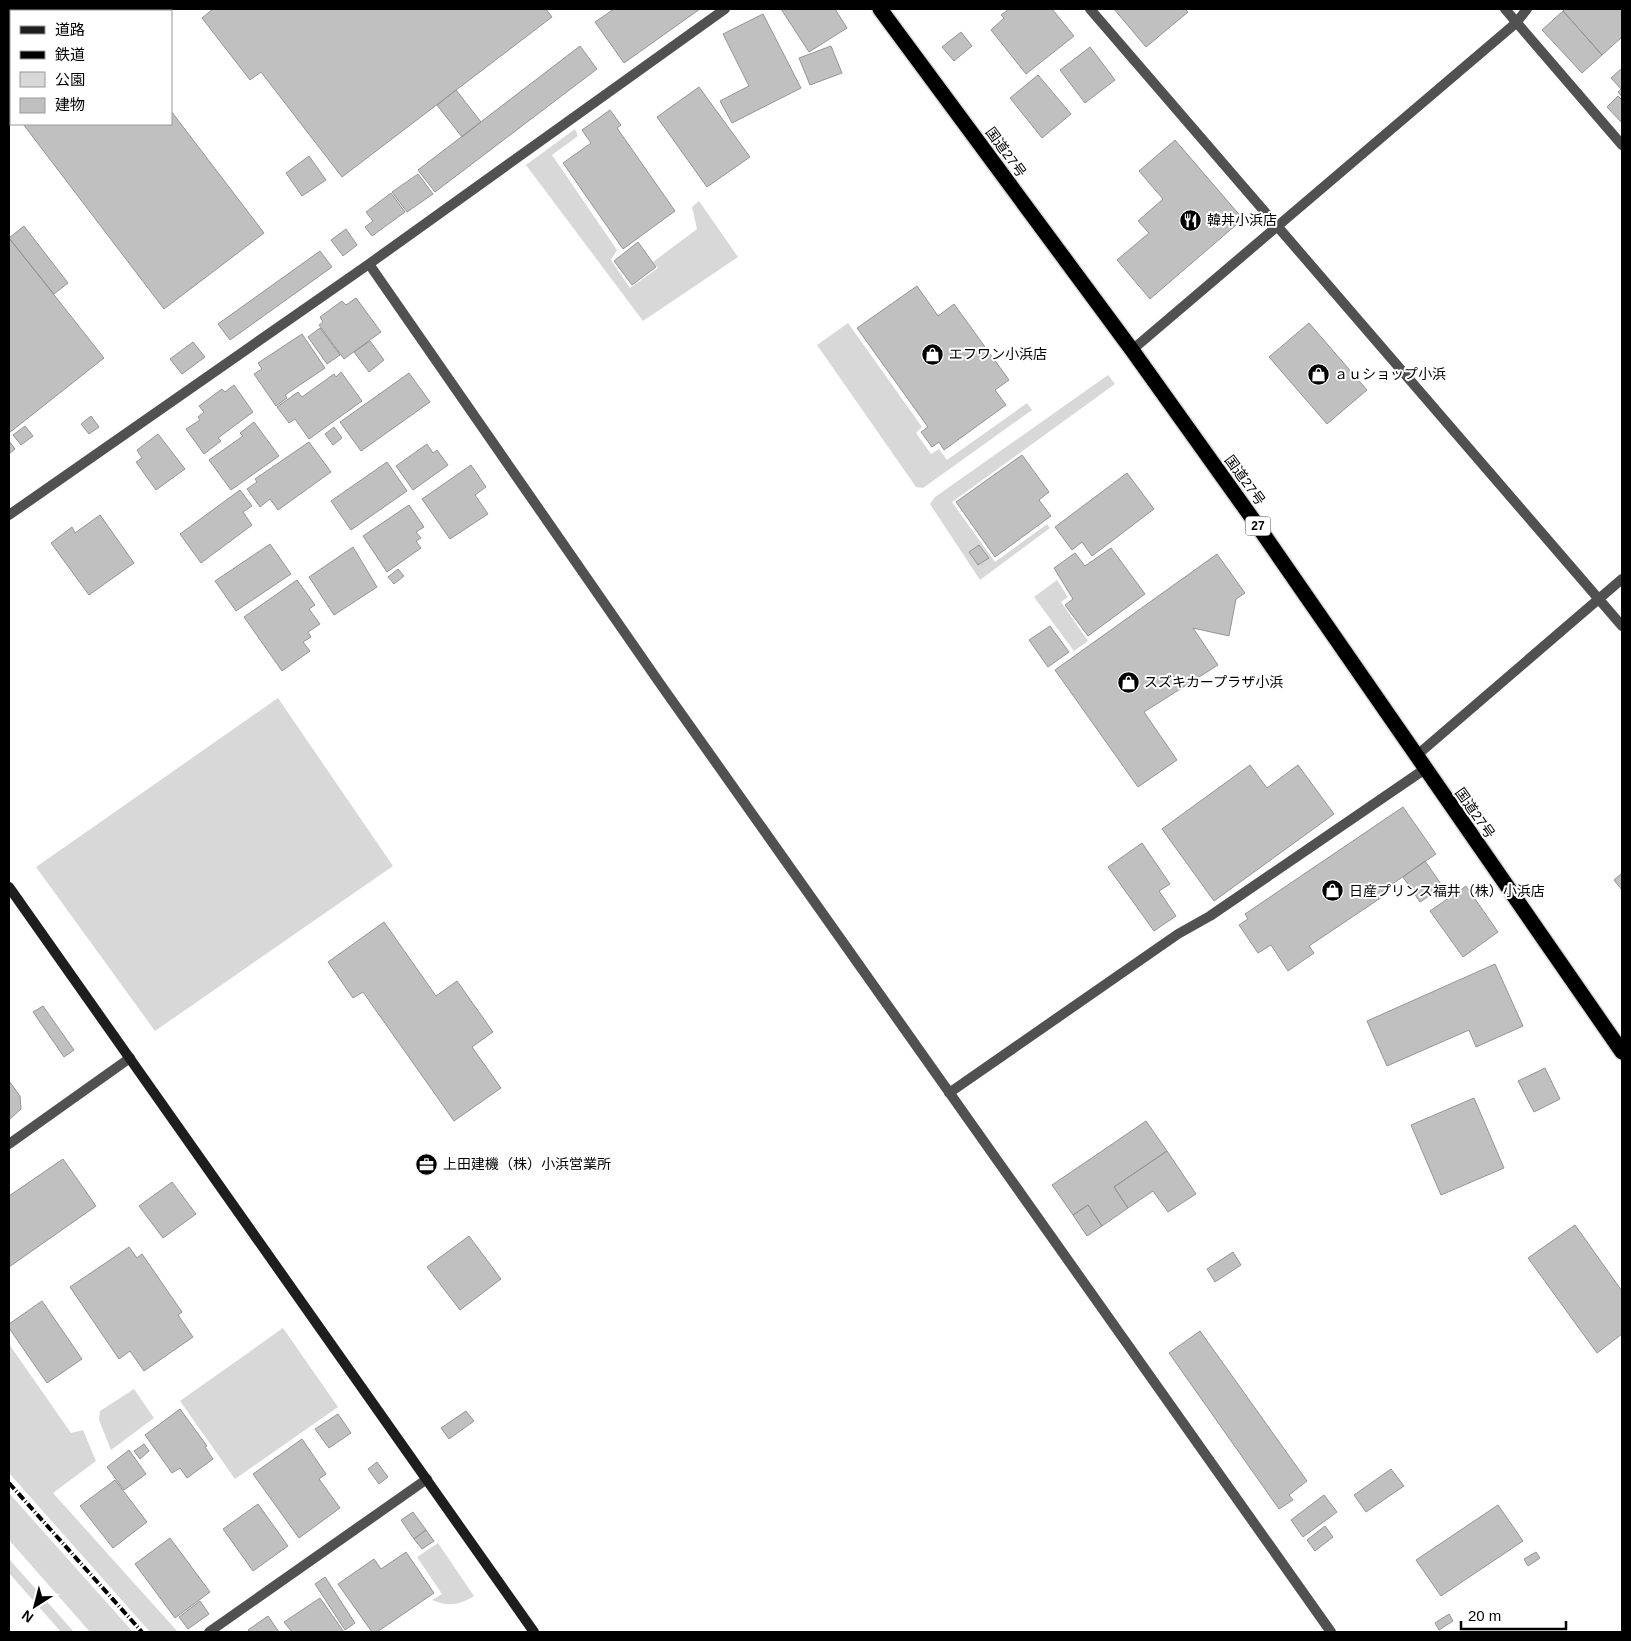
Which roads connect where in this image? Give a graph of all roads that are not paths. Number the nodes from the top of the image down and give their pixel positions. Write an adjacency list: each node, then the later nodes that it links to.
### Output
1 (725, 9): 9 (street)
2 (880, 9): 10 (highway, 国道27号 / 27)
3 (1090, 9): 8 (street)
4 (1505, 9): 6 (street)
5 (1527, 9): 6 (street)
6 (1516, 23): 7 (street); 8 (street)
7 (1622, 146)
8 (1278, 228): 10 (street); 13 (street)
9 (369, 264): 11 (street); 20 (street)
10 (1132, 350): 15 (highway, 国道27号 / 27)
11 (9, 515)
12 (1622, 579): 13 (street)
13 (1599, 599): 14 (street); 15 (street)
14 (1622, 626)
15 (1416, 756): 16 (highway, 国道27号 / 27)
16 (1425, 770): 18 (highway, 国道27号 / 27); 20 (street)
17 (9, 887): 19 (street)
18 (1622, 1052)
19 (130, 1058): 21 (street); 22 (street)
20 (949, 1093): 25 (street)
21 (9, 1144)
22 (427, 1479): 23 (street); 24 (street)
23 (208, 1632)
24 (534, 1632)
25 (1331, 1632)

